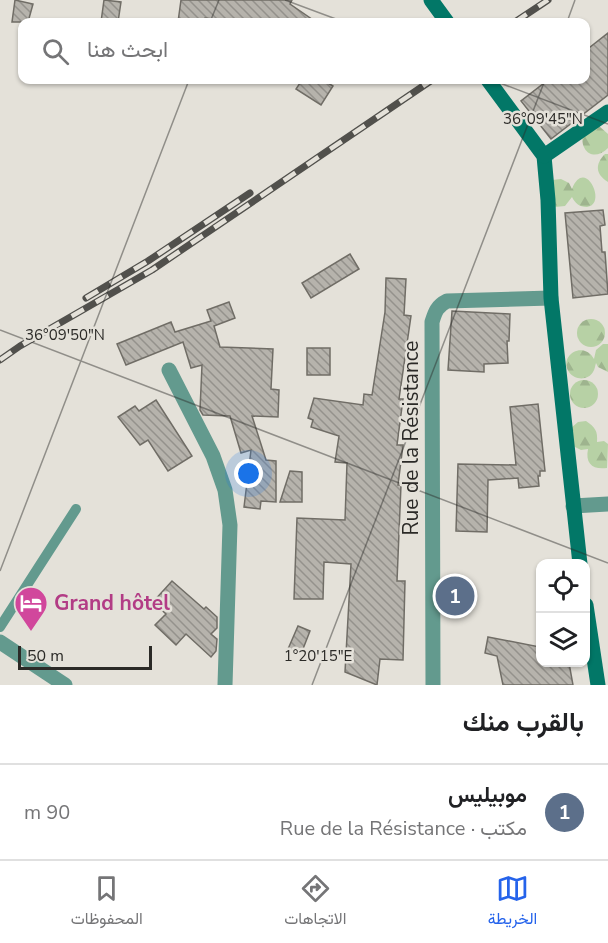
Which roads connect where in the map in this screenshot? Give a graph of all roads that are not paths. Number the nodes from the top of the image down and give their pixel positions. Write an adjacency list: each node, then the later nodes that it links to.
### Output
1 (431, 0): 2 (main road)
2 (444, 18)
3 (491, 84): 5 (main road)
4 (608, 112): 5 (main road)
5 (544, 156): 6 (main road)
6 (551, 298): 9 (main road); 17 (street, Rue de la Résistance)
7 (169, 370): 16 (street)
8 (608, 504): 9 (street)
9 (573, 506): 11 (main road)
10 (76, 508): 13 (lane)
11 (579, 559)
12 (586, 613): 18 (main road)
13 (0, 627)
14 (0, 642): 15 (street)
15 (65, 685)
16 (225, 685)
17 (433, 685)
18 (598, 685)

